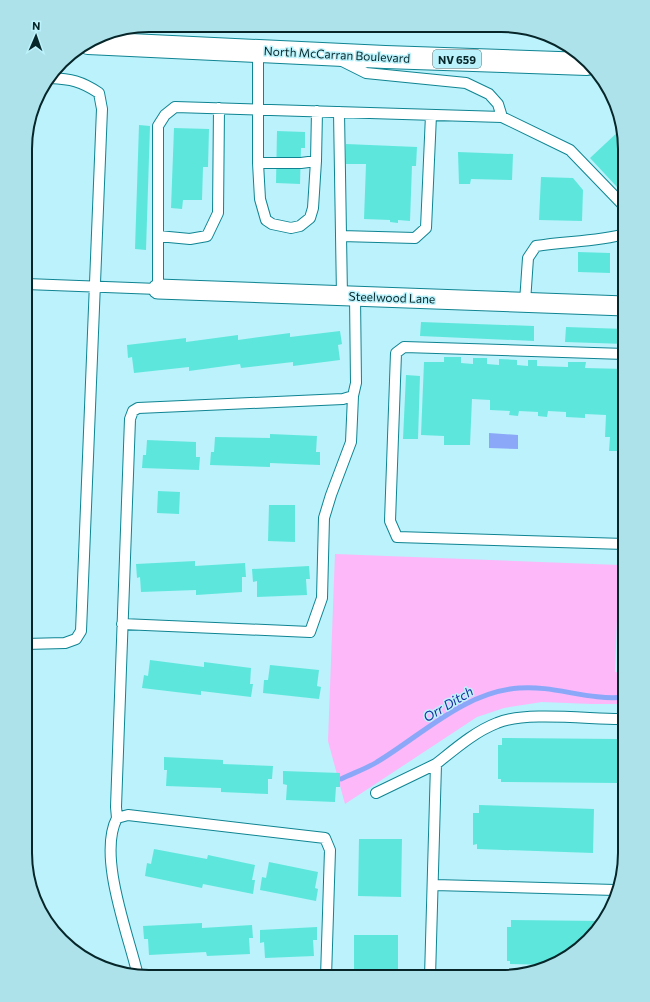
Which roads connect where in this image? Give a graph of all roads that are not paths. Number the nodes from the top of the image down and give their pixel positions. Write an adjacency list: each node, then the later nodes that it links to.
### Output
1 (99, 43): 2 (main road, North McCarran Boulevard / NV 659)
2 (258, 50): 3 (main road, North McCarran Boulevard / NV 659); 7 (lane)
3 (328, 54): 4 (main road, North McCarran Boulevard / NV 659); 11 (lane)
4 (581, 64)
5 (56, 78): 19 (lane)
6 (219, 108): 7 (lane); 15 (lane); 15 (lane)
7 (258, 109): 8 (lane); 13 (lane)
8 (318, 111): 9 (lane); 12 (lane)
9 (339, 112): 10 (lane); 16 (lane)
10 (431, 115): 11 (lane); 16 (lane)
11 (502, 117): 14 (lane)
12 (316, 161): 13 (lane); 13 (lane)
13 (258, 163)
14 (618, 200)
15 (158, 236): 20 (lane)
16 (341, 236): 21 (lane)
17 (618, 236): 22 (lane)
18 (32, 284): 19 (lane)
19 (95, 285): 20 (lane); 28 (lane)
20 (158, 288): 21 (street, Steelwood Lane)
21 (349, 296): 22 (street, Steelwood Lane); 25 (lane)
22 (525, 302): 23 (street, Steelwood Lane)
23 (618, 306)
24 (618, 354): 26 (lane)
25 (353, 396): 27 (lane); 27 (lane)
26 (618, 544)
27 (122, 624): 32 (lane)
28 (32, 644)
29 (618, 719): 30 (lane)
30 (436, 764): 31 (lane); 33 (lane)
31 (376, 793)
32 (117, 818): 35 (lane); 36 (lane)
33 (434, 885): 34 (lane); 37 (lane)
34 (612, 890)
35 (136, 969)
36 (326, 970)
37 (430, 970)

